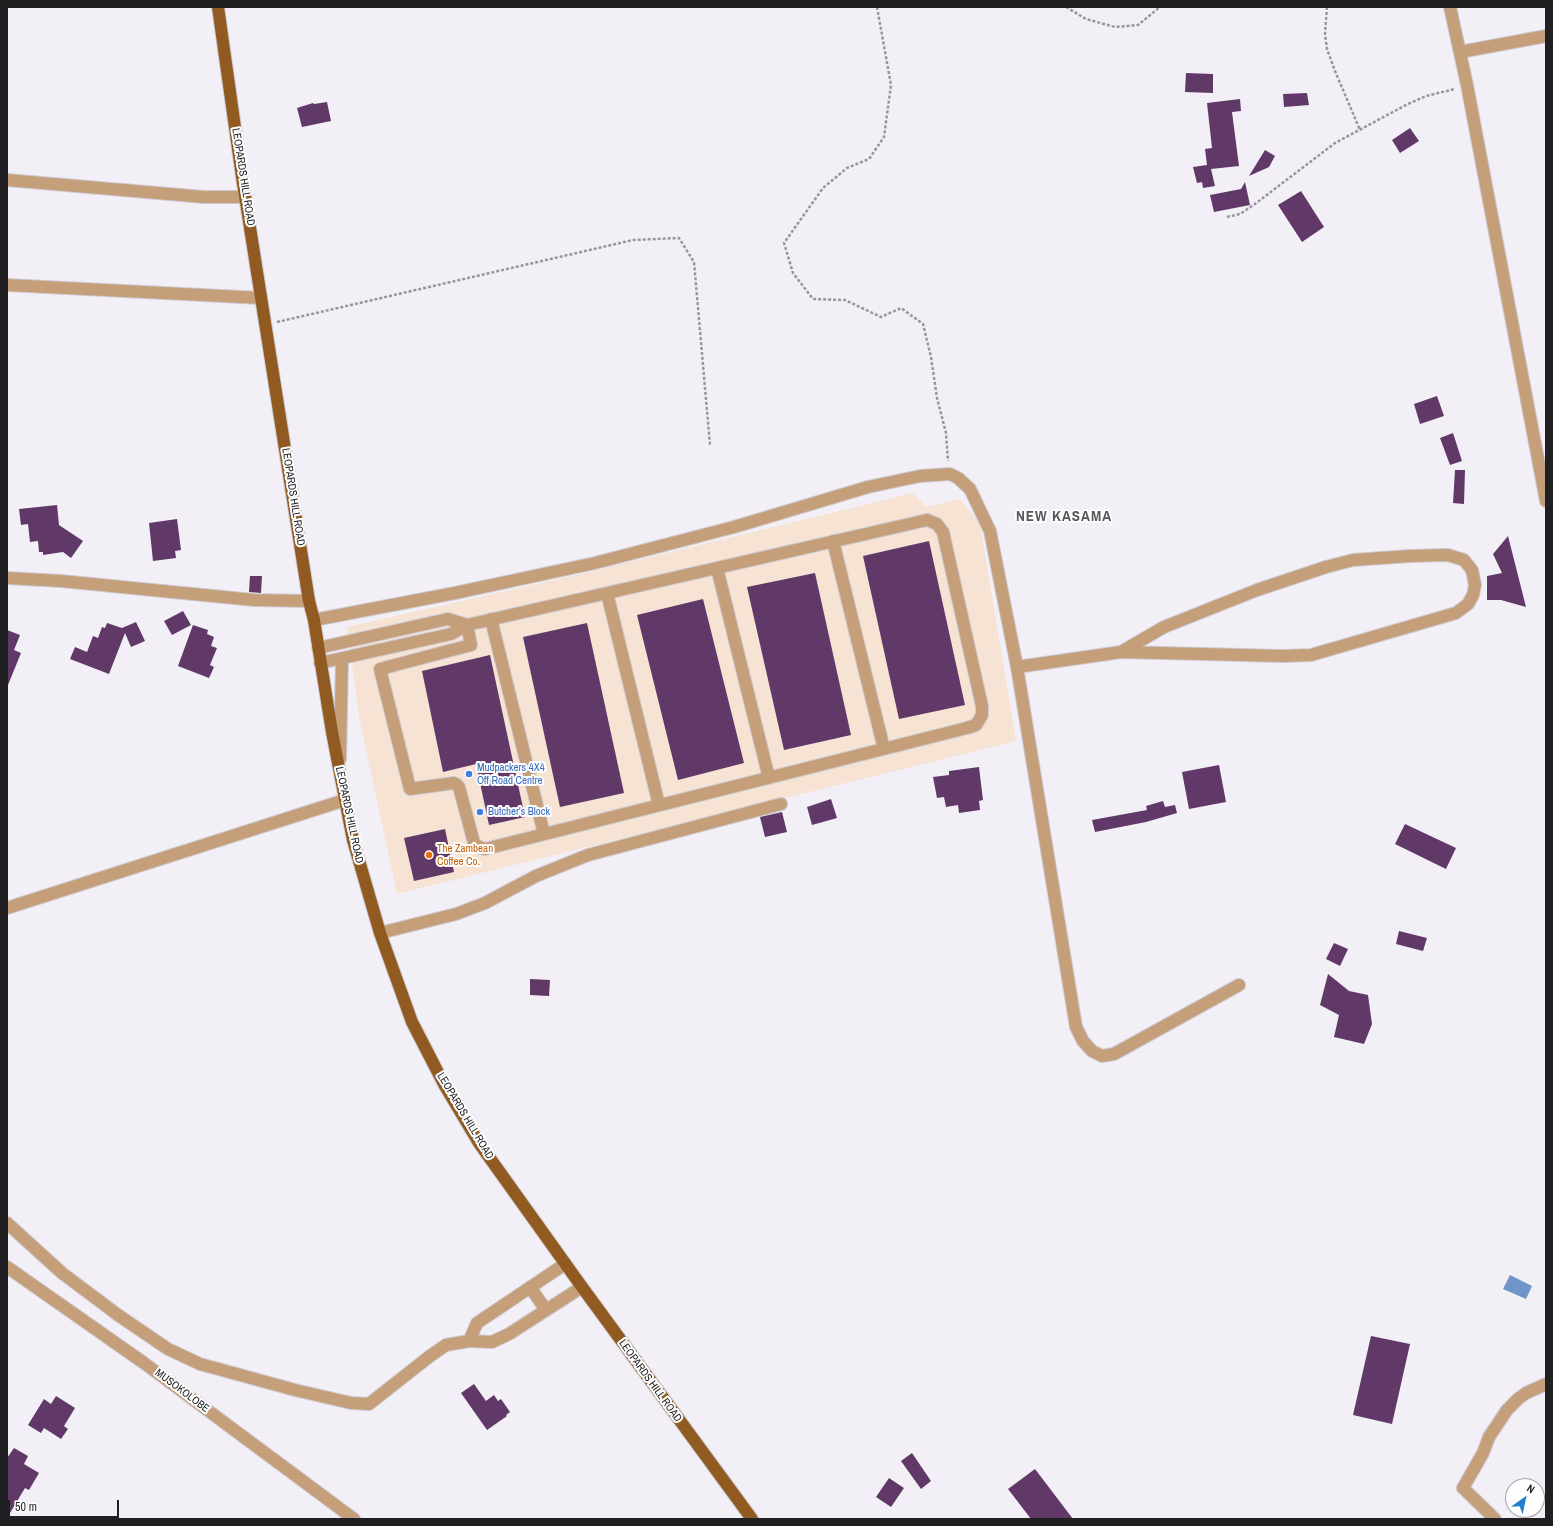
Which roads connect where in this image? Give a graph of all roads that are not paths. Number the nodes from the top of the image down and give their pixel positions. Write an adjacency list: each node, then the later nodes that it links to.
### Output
1 (218, 7): 6 (main road, LEOPARDS HILL ROAD)
2 (1450, 7): 4 (street)
3 (1546, 36): 4 (street)
4 (1460, 52): 9 (street)
5 (7, 180): 6 (street)
6 (246, 197): 8 (main road, LEOPARDS HILL ROAD)
7 (7, 285): 8 (street)
8 (261, 298): 14 (main road, LEOPARDS HILL ROAD)
9 (1546, 501)
10 (832, 541): 11 (street); 23 (street); 23 (street)
11 (718, 568): 13 (street); 25 (street)
12 (7, 578): 14 (street)
13 (607, 593): 15 (street); 28 (street)
14 (309, 602): 16 (main road, LEOPARDS HILL ROAD)
15 (491, 619): 17 (street); 29 (street)
16 (314, 620): 18 (main road, LEOPARDS HILL ROAD); 22 (street)
17 (467, 625): 18 (street); 20 (street); 29 (street)
18 (318, 648): 21 (main road, LEOPARDS HILL ROAD)
19 (1121, 652): 19 (street); 22 (street)
20 (342, 658): 21 (street); 24 (street)
21 (320, 663): 24 (main road, LEOPARDS HILL ROAD)
22 (1017, 667): 32 (street)
23 (884, 749): 25 (street)
24 (340, 772): 26 (main road, LEOPARDS HILL ROAD)
25 (769, 778): 28 (street)
26 (345, 800): 30 (street); 31 (main road, LEOPARDS HILL ROAD)
27 (781, 804): 31 (street)
28 (659, 805): 29 (street)
29 (544, 834)
30 (7, 908)
31 (380, 933): 34 (main road, LEOPARDS HILL ROAD)
32 (1239, 985)
33 (7, 1223): 39 (street)
34 (565, 1264): 36 (main road, LEOPARDS HILL ROAD); 37 (street)
35 (7, 1267): 41 (street, MUSOKOLOBE)
36 (582, 1287): 38 (street); 42 (main road, LEOPARDS HILL ROAD)
37 (530, 1288): 38 (street); 39 (street)
38 (546, 1310): 39 (street)
39 (469, 1341)
40 (1546, 1384): 43 (street)
41 (354, 1519)
42 (752, 1519)
43 (1495, 1519)

